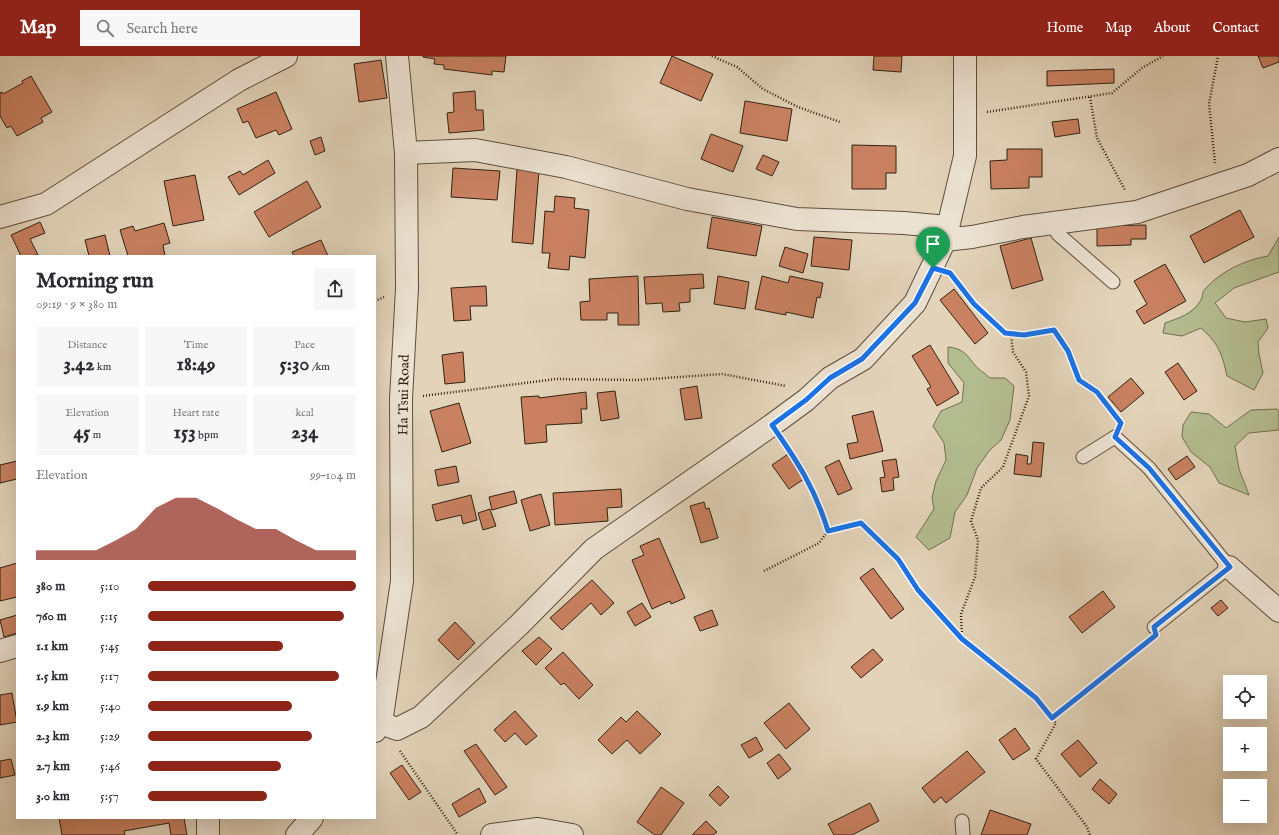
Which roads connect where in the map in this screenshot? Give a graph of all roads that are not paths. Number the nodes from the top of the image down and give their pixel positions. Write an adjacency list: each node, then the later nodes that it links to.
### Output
1 (286, 56): 6 (street)
2 (397, 56): 4 (street, Ha Tsui Road)
3 (965, 56): 8 (street)
4 (406, 153): 8 (street); 16 (street, Ha Tsui Road)
5 (1279, 159): 7 (street)
6 (0, 217)
7 (1051, 223): 8 (street); 9 (lane)
8 (946, 233): 16 (street)
9 (1113, 282)
10 (1083, 457): 11 (lane)
11 (1230, 567): 12 (street); 13 (lane)
12 (1278, 608)
13 (1154, 627)
14 (16, 646): 15 (street)
15 (0, 651)
16 (384, 728)
17 (208, 819): 20 (street)
18 (311, 819): 21 (street)
19 (962, 821): 24 (lane)
20 (208, 835)
21 (297, 835)
22 (492, 835): 23 (street)
23 (572, 835)
24 (963, 835)

